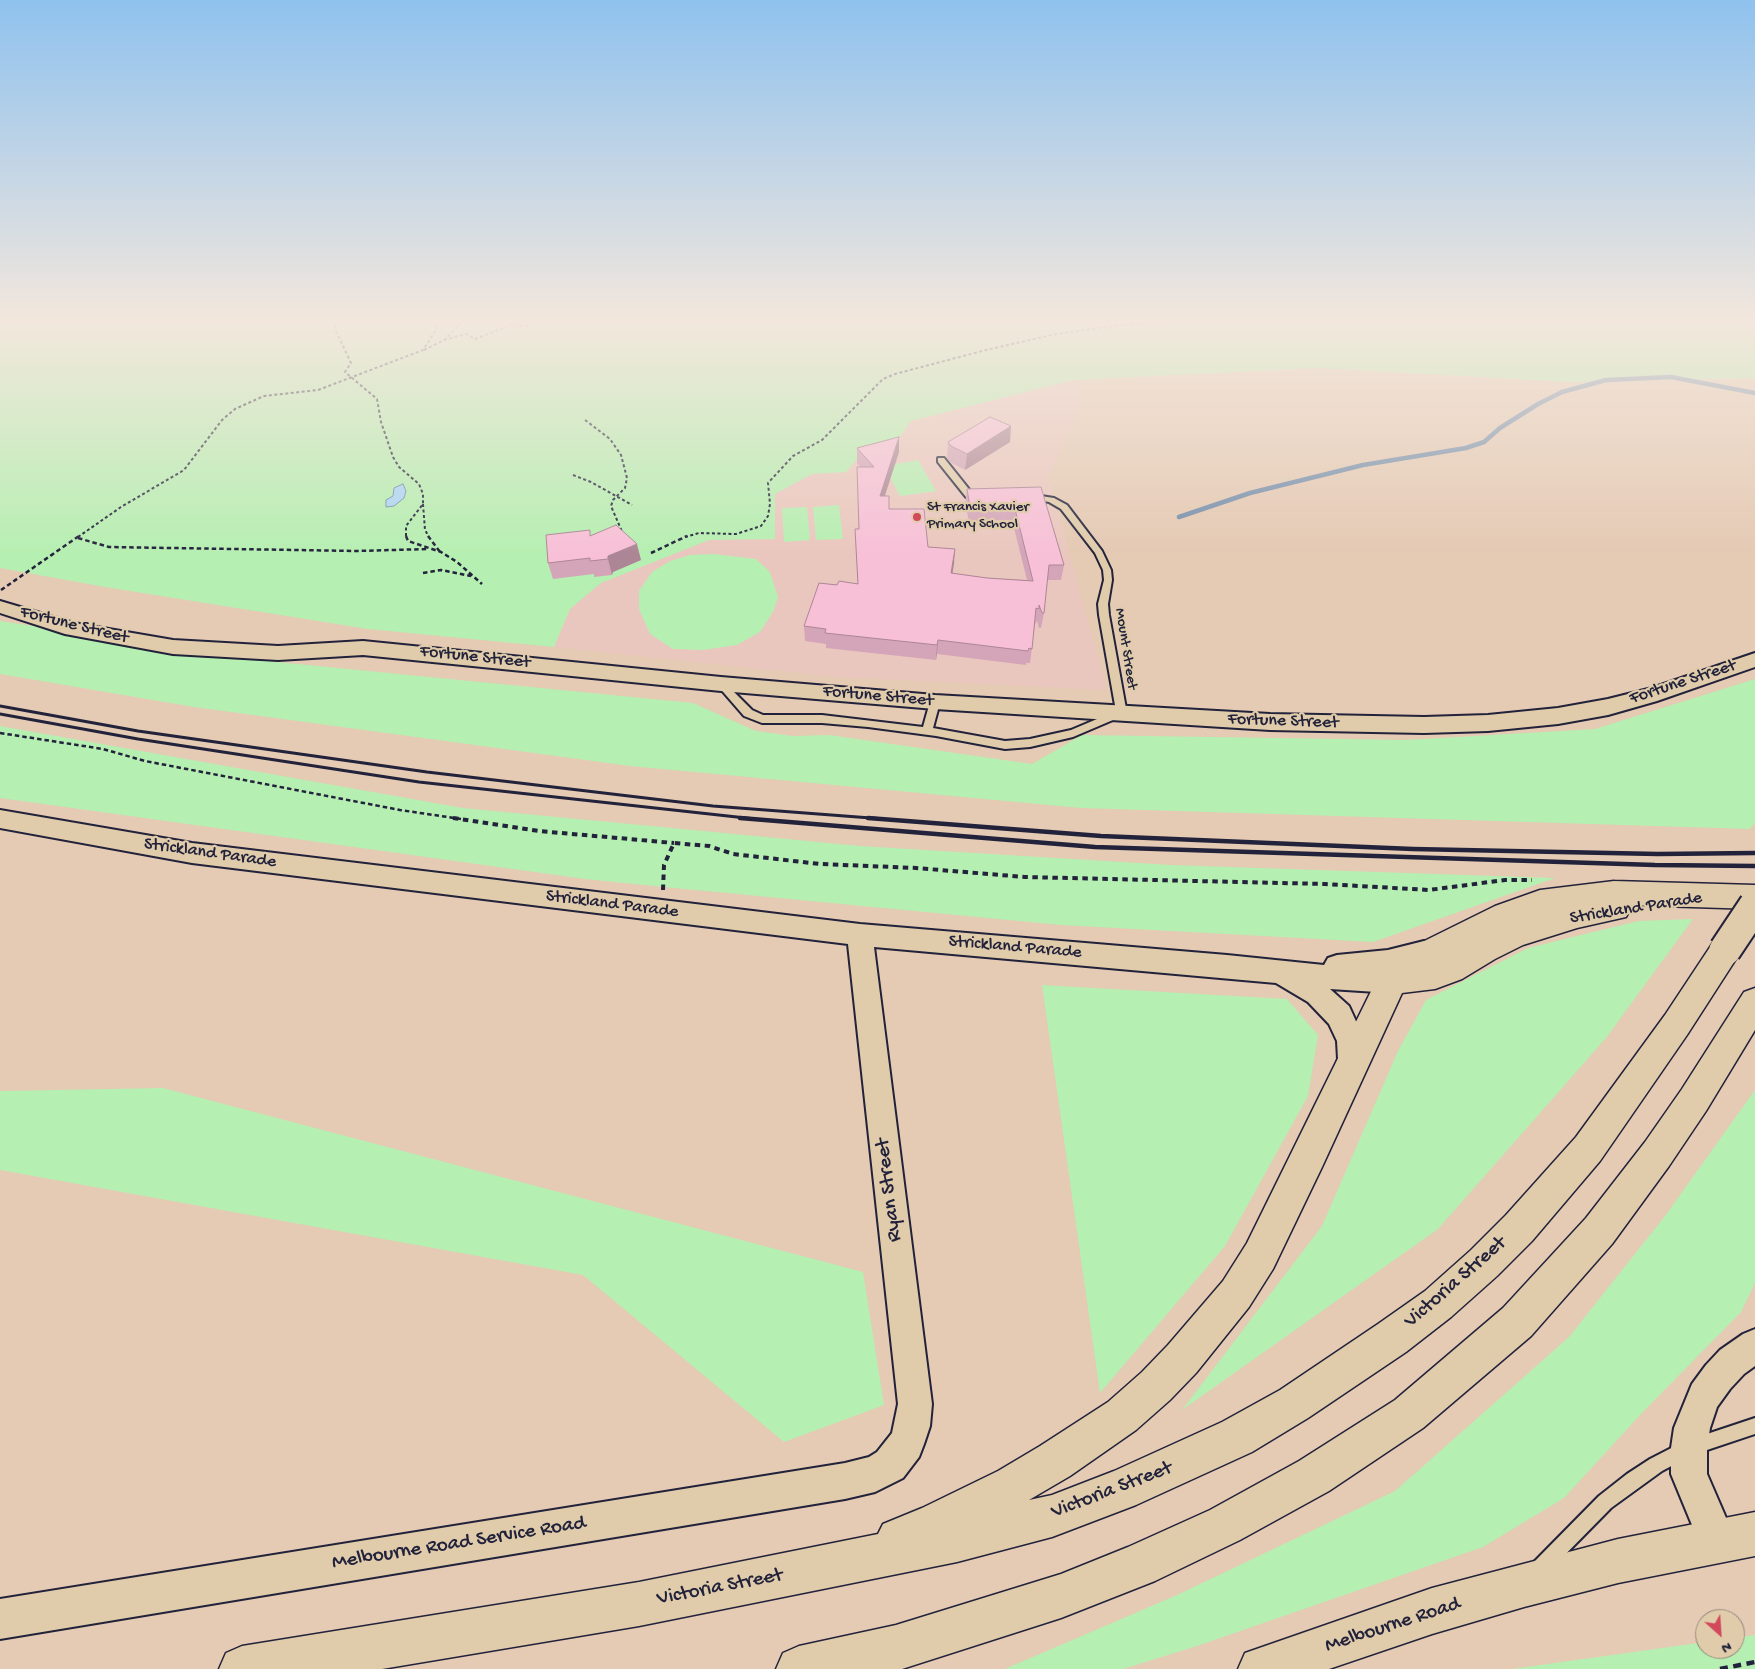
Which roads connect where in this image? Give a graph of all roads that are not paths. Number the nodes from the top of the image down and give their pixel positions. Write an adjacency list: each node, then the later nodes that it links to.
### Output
1 (941, 460): 3 (lane)
2 (1023, 496): 8 (lane, Mount Street)
3 (988, 498)
4 (0, 607): 6 (street, Fortune Street)
5 (1755, 660): 8 (street, Fortune Street)
6 (721, 684): 7 (street, Fortune Street); 9 (lane)
7 (935, 702): 8 (street, Fortune Street); 9 (lane)
8 (1119, 714): 9 (lane)
9 (927, 730)
10 (0, 819): 14 (street, Strickland Parade)
11 (1712, 897): 12 (main road, Strickland Parade); 15 (main road, Strickland Parade); 18 (main road, Strickland Parade)
12 (1755, 897)
13 (1755, 905): 26 (main road, Victoria Street, bridge)
14 (860, 935): 16 (street, Strickland Parade); 23 (street, Ryan Street)
15 (1440, 946): 16 (street, Strickland Parade); 18 (main road, Strickland Parade)
16 (1227, 966): 17 (street, Strickland Parade)
17 (1258, 969): 18 (street, Strickland Parade); 20 (street)
18 (1392, 981): 20 (main road)
19 (1755, 1002): 32 (main road)
20 (1348, 1077): 26 (main road)
21 (1755, 1346): 24 (street)
22 (1755, 1426): 24 (lane, Melbourne Road)
23 (906, 1444): 29 (street, Melbourne Road Service Road)
24 (1689, 1448): 25 (street); 27 (lane, Melbourne Road)
25 (1736, 1537): 27 (main road, Melbourne Road)
26 (820, 1568): 28 (main road, Victoria Street)
27 (1524, 1585): 33 (main road, Melbourne Road)
28 (639, 1604): 30 (main road, Victoria Street); 31 (main road)
29 (0, 1620)
30 (242, 1669)
31 (353, 1669)
32 (799, 1669)
33 (1261, 1669)

